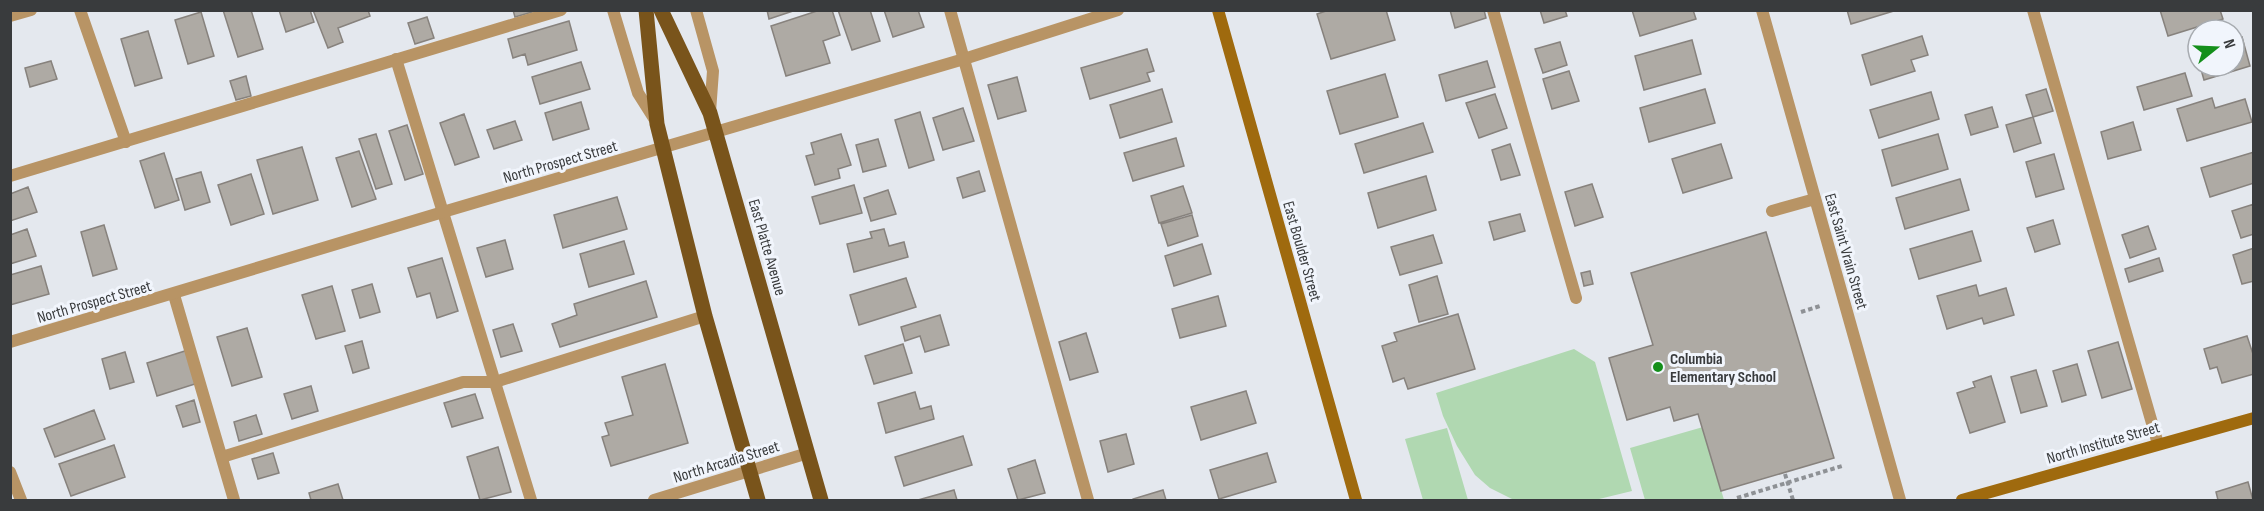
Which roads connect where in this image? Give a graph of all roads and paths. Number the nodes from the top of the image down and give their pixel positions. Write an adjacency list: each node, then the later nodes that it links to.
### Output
1 (31, 10): 14 (street)
2 (80, 10): 20 (street)
3 (561, 10): 15 (street)
4 (613, 10): 18 (street)
5 (646, 10): 18 (main road)
6 (661, 10): 17 (main road, East Platte Avenue)
7 (696, 10): 17 (street)
8 (950, 10): 16 (street)
9 (1118, 10): 16 (street, North Prospect Street)
10 (1218, 10): 50 (street, East Boulder Street)
11 (1493, 10): 27 (street)
12 (1762, 10): 23 (street, East Saint Vrain Street)
13 (2033, 10): 34 (street)
14 (10, 16)
15 (396, 59): 20 (street); 25 (street)
16 (964, 59): 19 (street, North Prospect Street); 49 (street)
17 (710, 113): 19 (main road, East Platte Avenue)
18 (657, 124): 21 (main road)
19 (716, 132): 21 (street, North Prospect Street); 35 (main road, East Platte Avenue)
20 (126, 142): 22 (street)
21 (663, 148): 25 (street, North Prospect Street); 30 (main road)
22 (10, 176)
23 (1815, 199): 24 (street); 52 (street, East Saint Vrain Street)
24 (1772, 210)
25 (443, 212): 26 (street, North Prospect Street); 32 (street)
26 (174, 295): 31 (street, North Prospect Street); 36 (street)
27 (1576, 298)
28 (1820, 306): 29 (path)
29 (1801, 312)
30 (705, 316): 32 (street); 38 (main road)
31 (10, 342)
32 (495, 382): 36 (street); 45 (street)
33 (2253, 418): 34 (street, North Institute Street)
34 (2158, 444): 53 (street, North Institute Street)
35 (808, 453): 38 (street, North Arcadia Street); 48 (main road, East Platte Avenue)
36 (222, 457): 44 (street)
37 (1842, 466): 41 (path)
38 (750, 471): 46 (street, North Arcadia Street); 47 (main road)
39 (10, 472): 43 (street)
40 (1785, 474): 41 (path)
41 (1787, 482): 42 (path); 51 (path)
42 (1737, 498)
43 (21, 501)
44 (234, 501)
45 (531, 501)
46 (654, 501)
47 (758, 501)
48 (821, 501)
49 (1088, 501)
50 (1356, 501)
51 (1793, 501)
52 (1900, 501)
53 (1962, 501)

